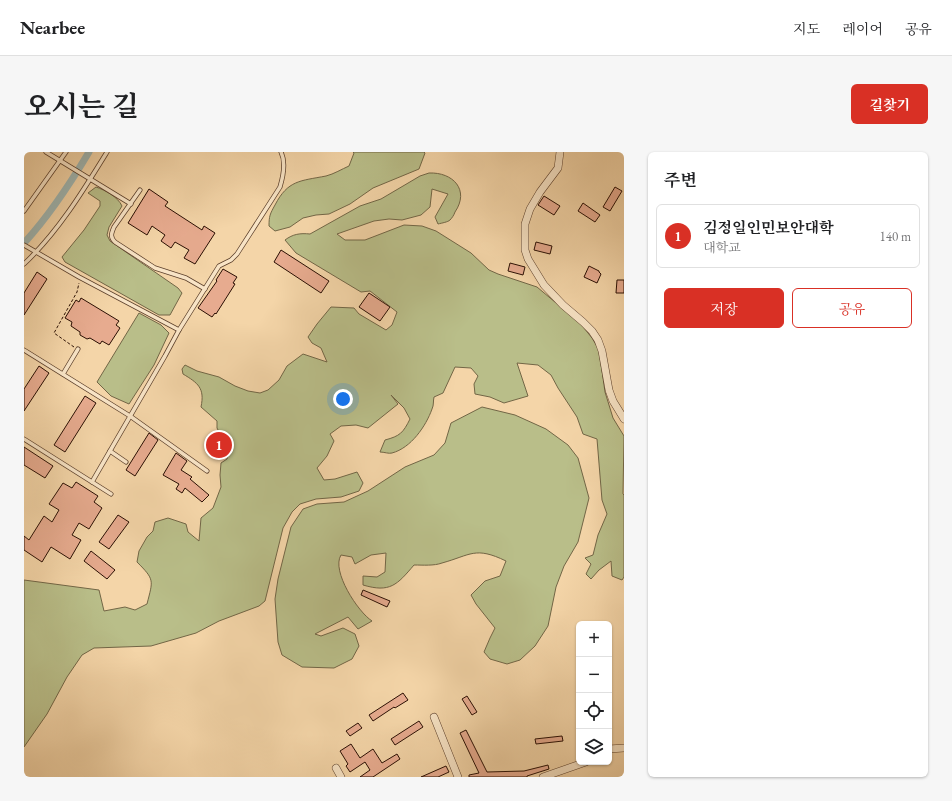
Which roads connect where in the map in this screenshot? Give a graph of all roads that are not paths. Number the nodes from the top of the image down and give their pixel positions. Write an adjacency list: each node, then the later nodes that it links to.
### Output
1 (46, 152): 6 (lane)
2 (66, 152): 6 (lane)
3 (108, 152): 7 (lane)
4 (281, 152): 14 (lane)
5 (560, 152): 20 (street)
6 (61, 160): 7 (lane); 10 (lane)
7 (91, 179): 9 (lane); 12 (lane)
8 (140, 190): 9 (lane)
9 (131, 204): 14 (lane)
10 (24, 211)
11 (24, 245): 12 (lane)
12 (37, 252): 13 (lane); 15 (lane)
13 (24, 264)
14 (205, 289): 15 (lane)
15 (179, 330): 19 (lane)
16 (78, 349): 18 (lane)
17 (24, 350): 18 (lane)
18 (64, 374): 19 (lane)
19 (130, 416): 22 (lane); 24 (lane)
20 (624, 419)
21 (24, 439): 25 (lane)
22 (110, 451): 23 (lane); 25 (lane)
23 (126, 462)
24 (207, 470)
25 (92, 482): 26 (lane)
26 (111, 494)
27 (434, 717): 33 (street)
28 (624, 748): 29 (street)
29 (612, 749)
30 (578, 765): 34 (street)
31 (336, 768): 32 (street)
32 (341, 777)
33 (458, 777)
34 (544, 777)

